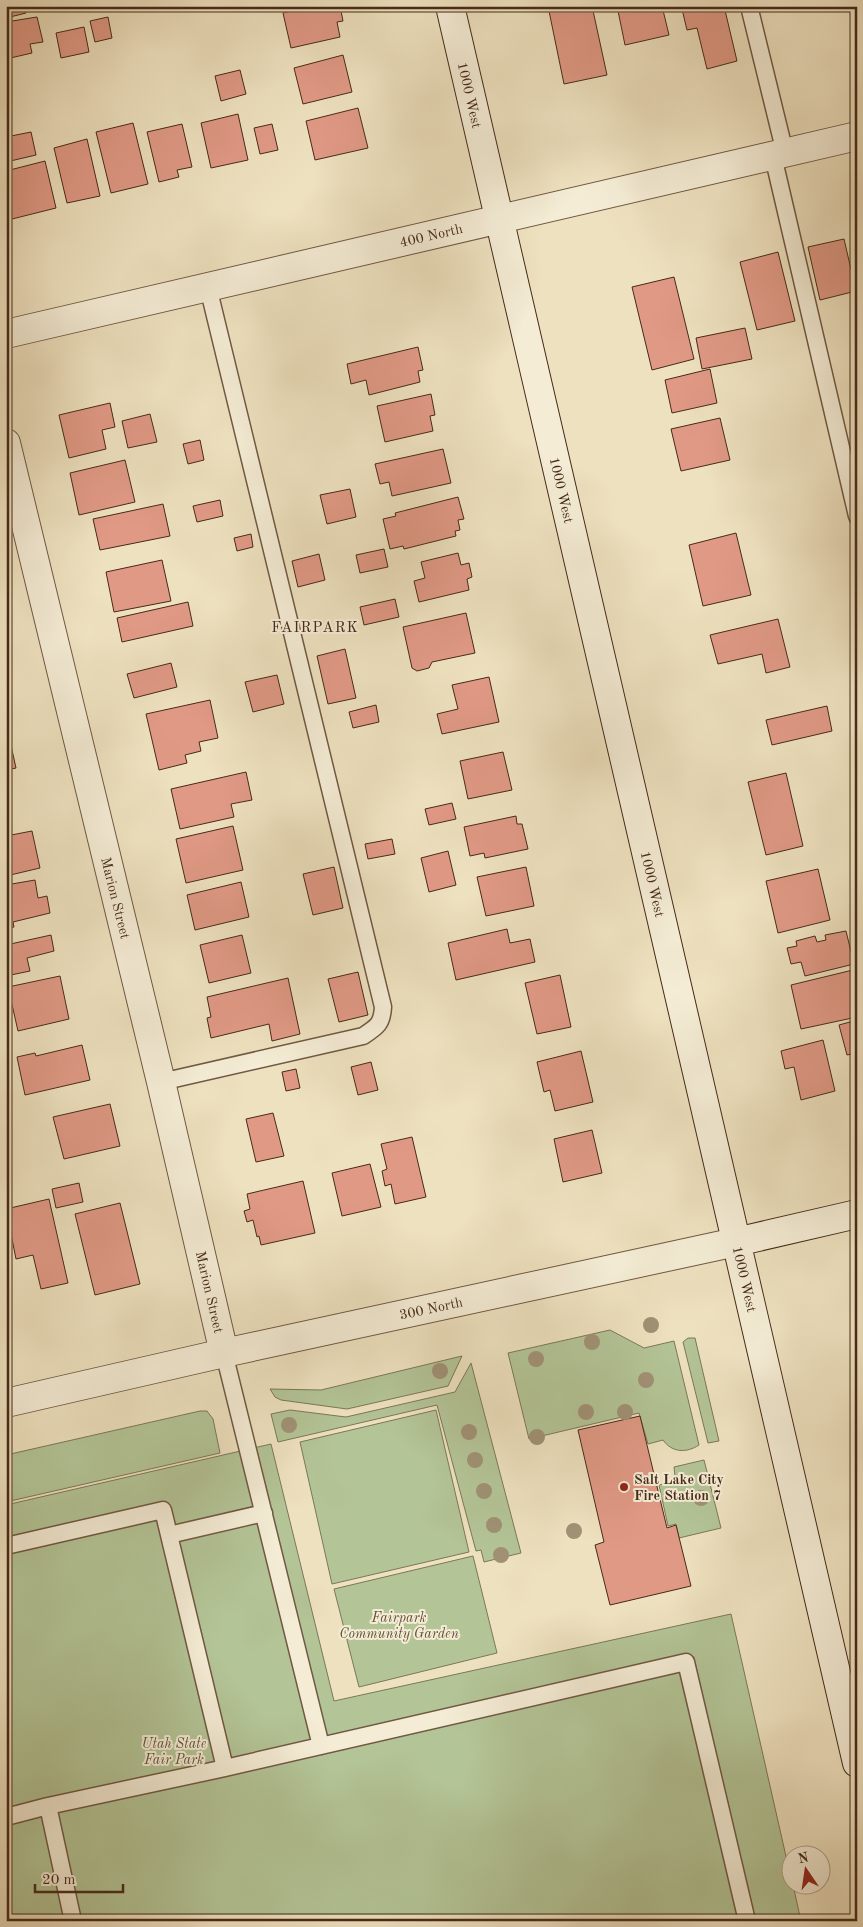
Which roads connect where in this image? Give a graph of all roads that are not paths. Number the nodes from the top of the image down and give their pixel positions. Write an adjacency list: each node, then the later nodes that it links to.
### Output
1 (450, 6): 5 (street, 1000 West)
2 (749, 6): 4 (lane)
3 (857, 136): 4 (street, 400 North)
4 (779, 154): 5 (street, 400 North); 9 (lane)
5 (500, 219): 6 (street, 400 North); 12 (street, 1000 West)
6 (208, 287): 7 (street, 400 North); 10 (lane)
7 (6, 334)
8 (6, 443): 10 (street, Marion Street)
9 (857, 516)
10 (161, 1082): 13 (street, Marion Street)
11 (857, 1214): 12 (street, 300 North)
12 (736, 1242): 13 (street, 300 North); 19 (street, 1000 West)
13 (224, 1353): 14 (street, 300 North); 15 (lane)
14 (6, 1403)
15 (264, 1512): 16 (lane); 18 (lane)
16 (168, 1535): 17 (lane); 20 (lane)
17 (6, 1546)
18 (321, 1746): 20 (lane); 24 (lane)
19 (857, 1762)
20 (224, 1768): 21 (lane)
21 (48, 1806): 22 (lane); 23 (lane)
22 (6, 1816)
23 (73, 1921)
24 (747, 1921)

